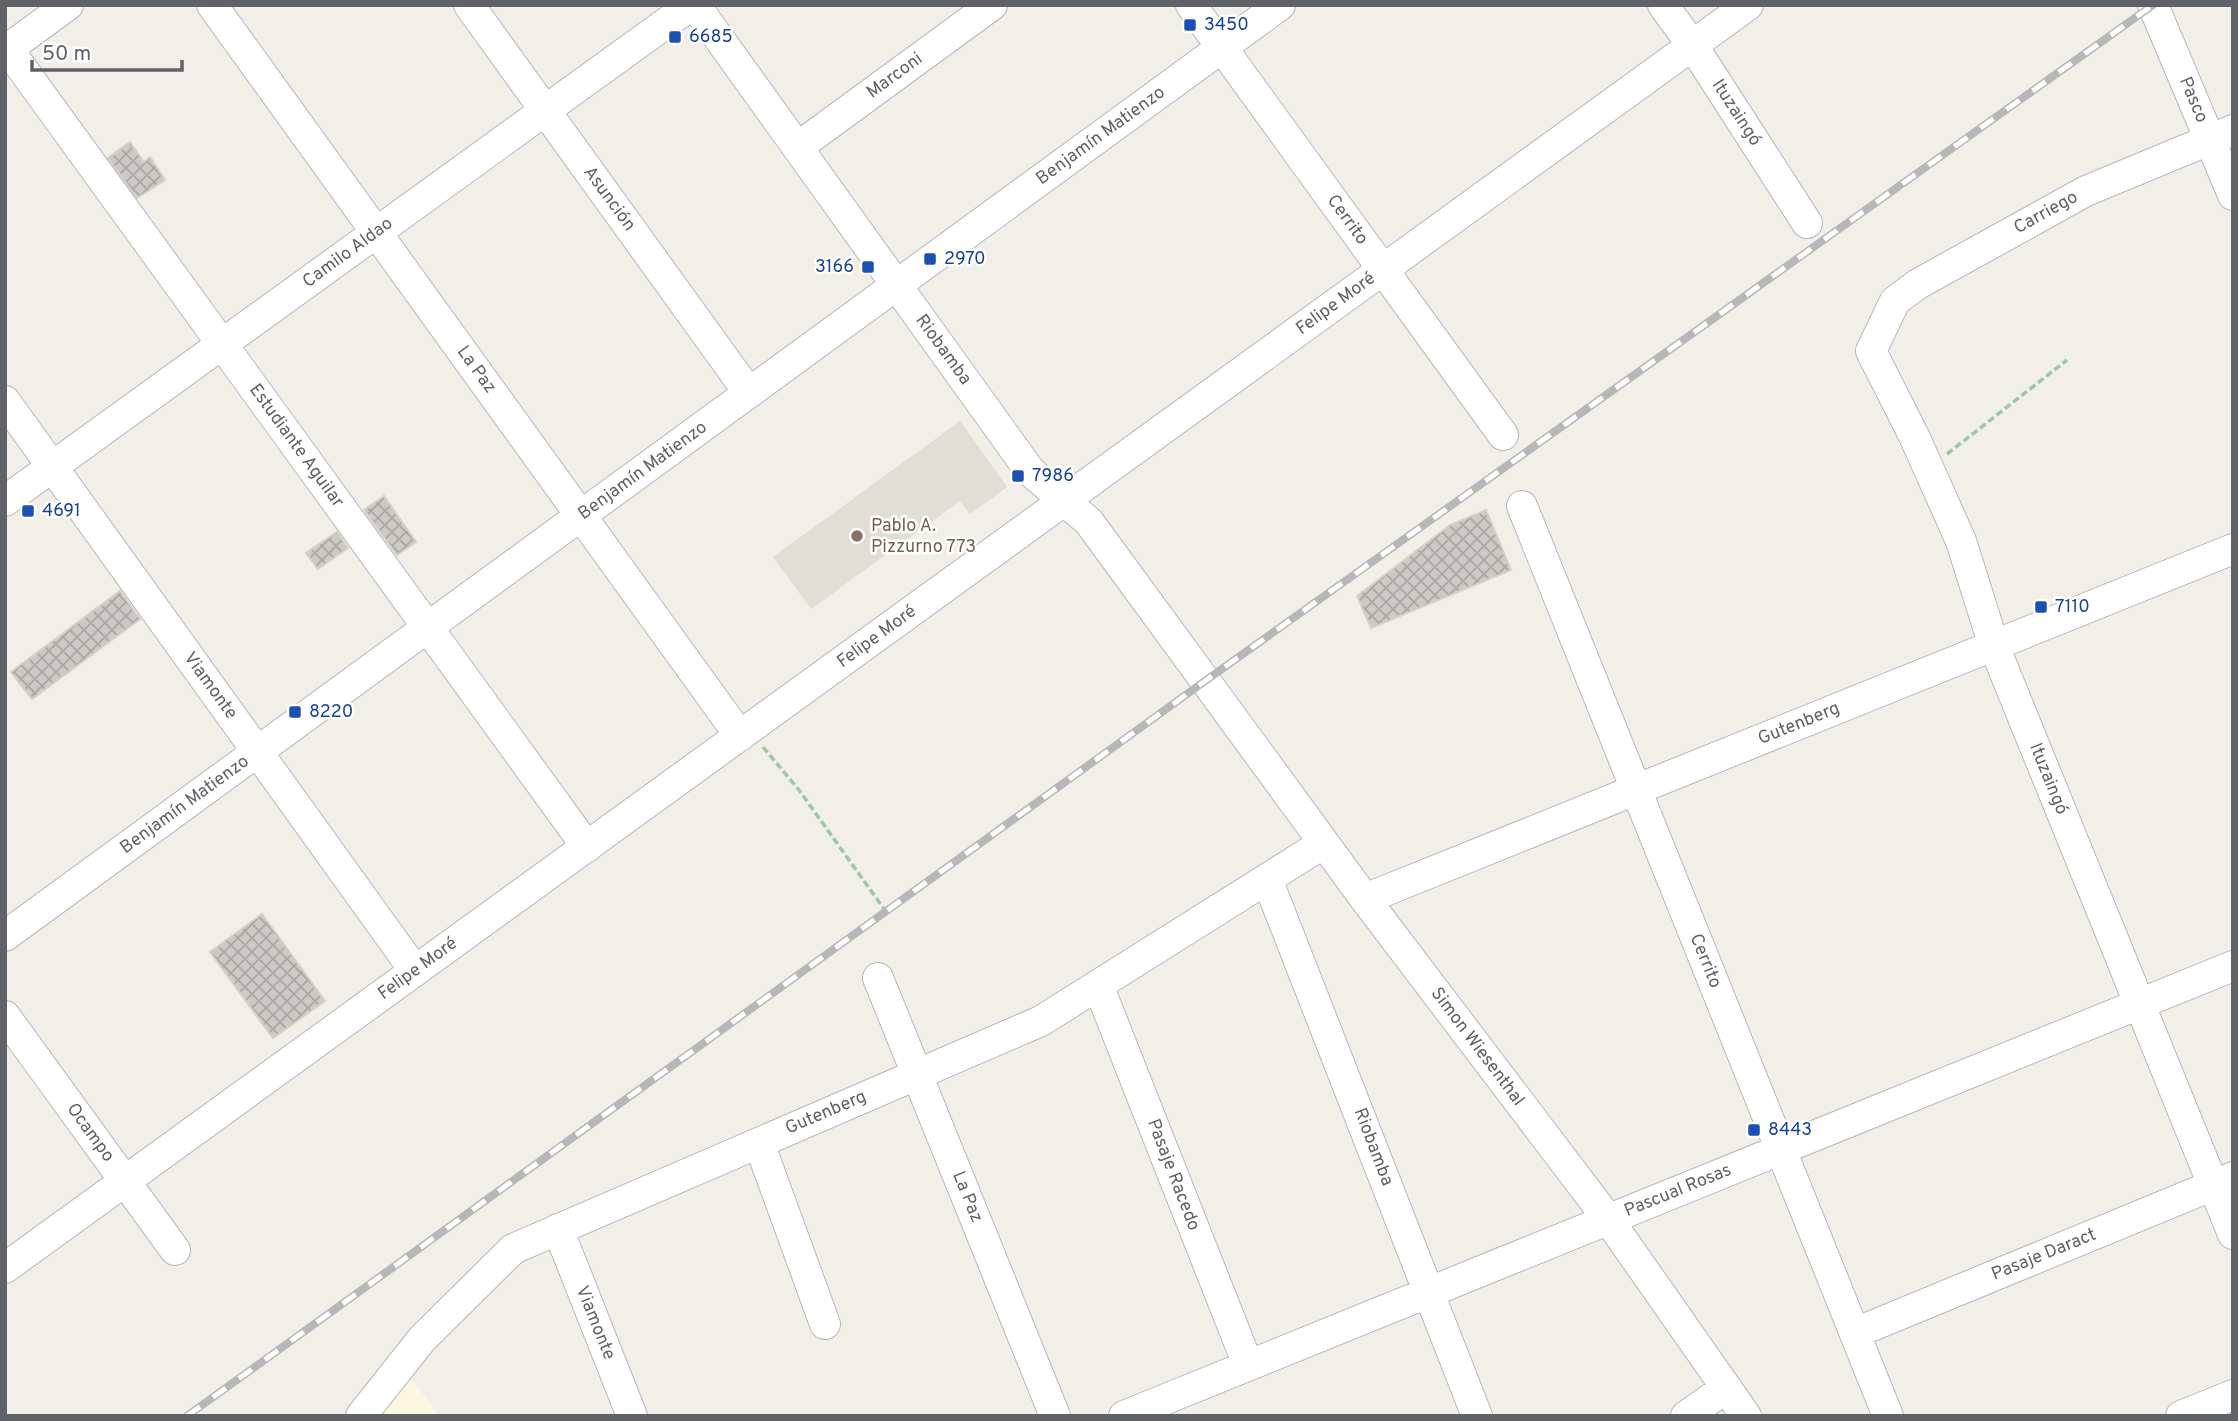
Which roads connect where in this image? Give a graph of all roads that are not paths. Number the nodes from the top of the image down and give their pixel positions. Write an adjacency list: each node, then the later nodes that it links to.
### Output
1 (68, 5): 13 (street)
2 (212, 5): 19 (street, La Paz)
3 (469, 5): 14 (street, Asunción)
4 (693, 5): 14 (street, Camilo Aldao); 16 (street, Riobamba)
5 (992, 5): 16 (street, Marconi)
6 (1191, 5): 12 (street, Cerrito)
7 (1280, 5): 12 (street, Benjamín Matienzo)
8 (1663, 5): 11 (street, Ituzaingó)
9 (1748, 5): 11 (street, Felipe Moré)
10 (2153, 5): 15 (street, Pasco)
11 (1692, 46): 18 (street, Ituzaingó); 20 (street, Felipe Moré)
12 (1221, 48): 20 (street, Cerrito); 21 (street, Benjamín Matienzo)
13 (6, 49): 23 (street, Estudiante Aguilar)
14 (545, 111): 19 (street, Camilo Aldao); 24 (street, Asunción)
15 (2221, 134): 17 (street, Pasco); 22 (street, Carriego)
16 (797, 147): 21 (street, Riobamba)
17 (2233, 195)
18 (1807, 223)
19 (377, 232): 23 (street, Camilo Aldao); 31 (street, La Paz)
20 (1383, 270): 26 (street, Cerrito); 28 (street, Felipe Moré)
21 (897, 286): 24 (street, Benjamín Matienzo); 28 (street, Riobamba)
22 (1881, 327): 34 (street, Ituzaingó)
23 (222, 344): 27 (street, Camilo Aldao); 33 (street, Estudiante Aguilar)
24 (749, 393): 31 (street, Benjamín Matienzo)
25 (5, 401): 27 (street, Viamonte)
26 (1503, 435)
27 (53, 467): 29 (street, Camilo Aldao); 37 (street, Viamonte)
28 (1066, 500): 35 (street, Riobamba); 36 (street, Felipe Moré)
29 (5, 501)
30 (1522, 506): 38 (street, Cerrito)
31 (581, 516): 33 (street, Benjamín Matienzo); 36 (street, La Paz)
32 (2233, 549): 34 (street, Gutenberg)
33 (428, 628): 37 (street, Benjamín Matienzo); 40 (street, Estudiante Aguilar)
34 (1994, 646): 38 (street, Gutenberg); 48 (street, Ituzaingó)
35 (1205, 681): 39 (street, Simon Wiesenthal)
36 (744, 733): 40 (street, Felipe Moré)
37 (258, 752): 43 (street, Benjamín Matienzo); 45 (street, Viamonte)
38 (1636, 789): 42 (street, Gutenberg); 52 (street, Cerrito)
39 (1324, 844): 41 (street, Gutenberg); 42 (street, Simon Wiesenthal)
40 (587, 846): 45 (street, Felipe Moré)
41 (1267, 879): 47 (street, Gutenberg); 60 (street, Riobamba)
42 (1364, 899): 55 (street, Simon Wiesenthal)
43 (5, 936)
44 (2233, 966): 48 (street, Pascual Rosas)
45 (415, 971): 53 (street, Felipe Moré)
46 (878, 978): 50 (street, La Paz)
47 (1098, 985): 50 (street, Gutenberg); 63 (street, Pasaje Racedo)
48 (2139, 1004): 52 (street, Pascual Rosas); 54 (street, Ituzaingó)
49 (5, 1016): 53 (street, Ocampo)
50 (917, 1074): 51 (street, Gutenberg); 68 (street, La Paz)
51 (759, 1143): 56 (street, Gutenberg); 61 (street)
52 (1781, 1150): 55 (street, Pascual Rosas); 62 (street, Cerrito)
53 (125, 1181): 58 (street, Ocampo); 59 (street, Felipe Moré)
54 (2223, 1181): 57 (street, Ituzaingó); 62 (street, Pasaje Daract)
55 (1608, 1219): 60 (street, Pascual Rosas); 64 (street, Simon Wiesenthal)
56 (558, 1229): 66 (street, Gutenberg); 67 (street, Viamonte)
57 (2233, 1234)
58 (175, 1251)
59 (5, 1268)
60 (1429, 1292): 63 (street, Pascual Rosas); 70 (street, Riobamba)
61 (825, 1324)
62 (1855, 1334): 73 (street, Cerrito)
63 (1248, 1365): 69 (street, Pascual Rosas)
64 (1726, 1388): 71 (street); 72 (street, Simon Wiesenthal)
65 (2233, 1395): 74 (street)
66 (361, 1416)
67 (632, 1416)
68 (1055, 1416)
69 (1124, 1416)
70 (1477, 1416)
71 (1686, 1416)
72 (1746, 1416)
73 (1888, 1416)
74 (2181, 1416)

